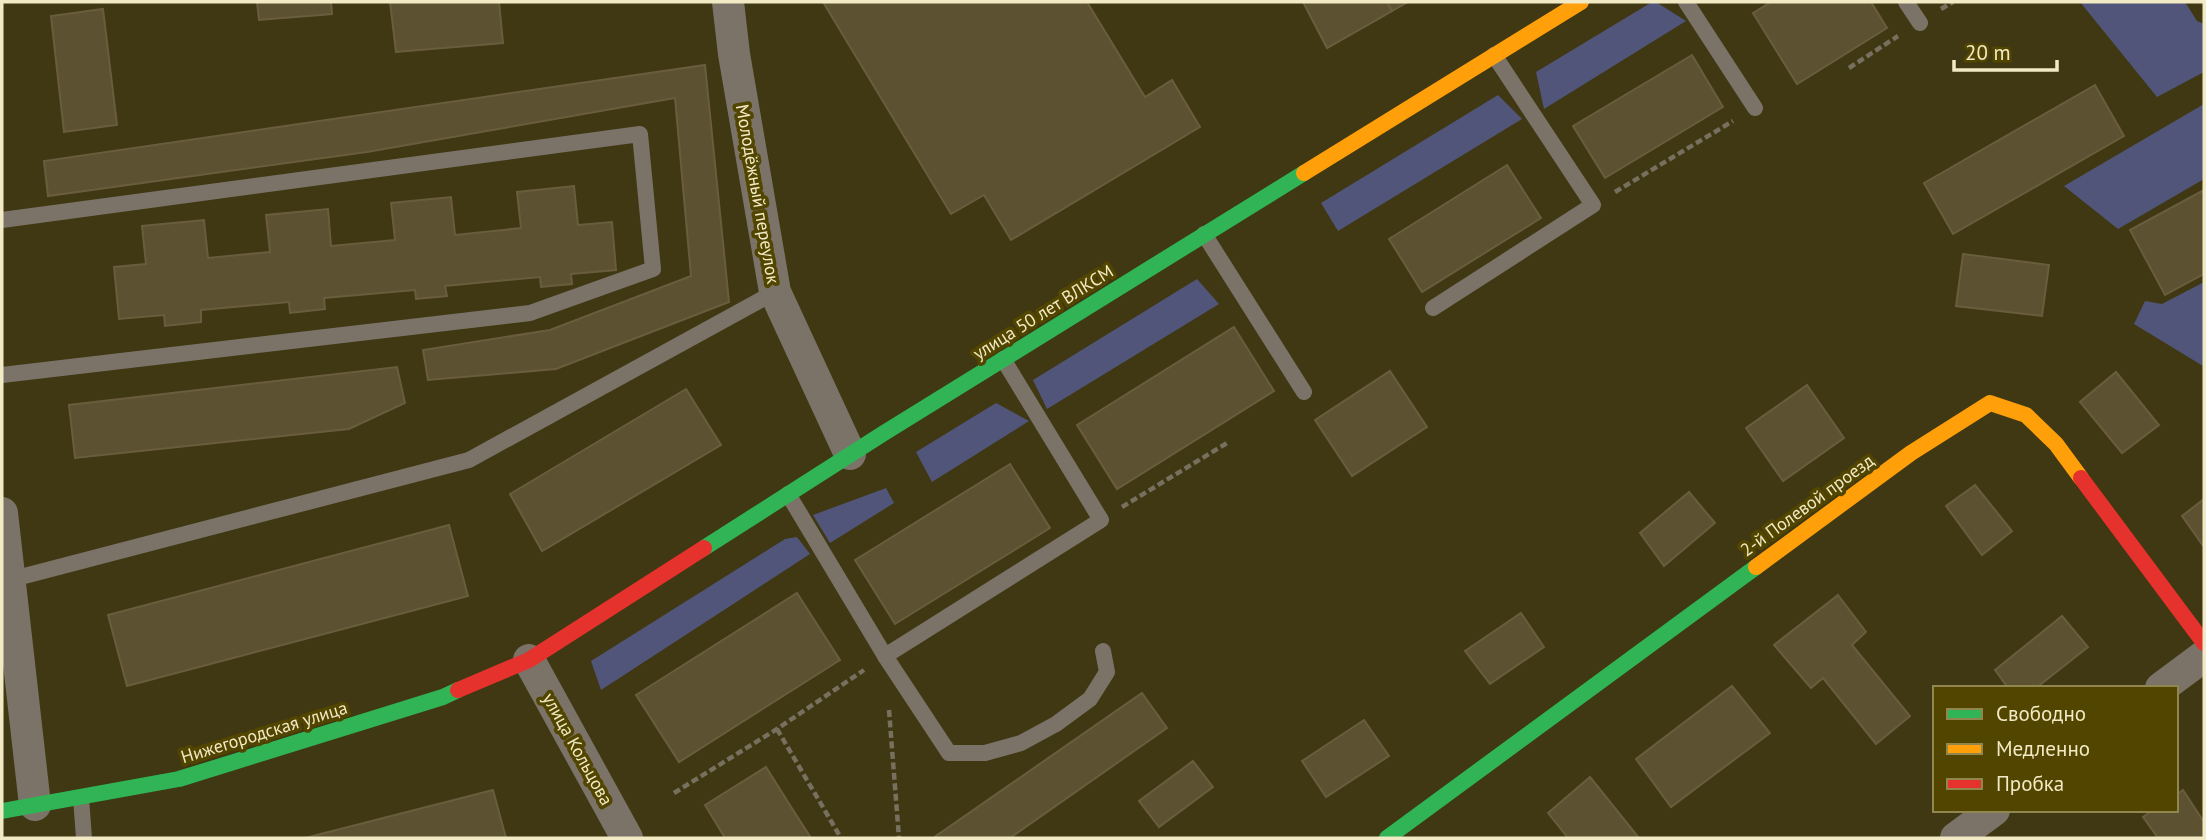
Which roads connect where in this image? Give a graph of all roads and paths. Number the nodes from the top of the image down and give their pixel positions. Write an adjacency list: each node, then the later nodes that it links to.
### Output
1 (728, 2): 11 (street, Молодёжный переулок)
2 (1581, 2): 6 (street, улица 50 лет ВЛКСМ)
3 (1686, 2): 7 (lane)
4 (1906, 2): 5 (lane)
5 (1920, 23)
6 (1494, 55): 8 (lane); 10 (street, улица 50 лет ВЛКСМ)
7 (1755, 108): 8 (path)
8 (1593, 205): 12 (lane)
9 (2, 220): 14 (lane)
10 (1205, 234): 13 (street, улица 50 лет ВЛКСМ); 15 (lane)
11 (775, 292): 17 (street, Молодёжный переулок); 21 (lane)
12 (1433, 308)
13 (1003, 359): 17 (street, улица 50 лет ВЛКСМ); 20 (lane)
14 (2, 375)
15 (1304, 391)
16 (1227, 443): 20 (path)
17 (850, 454): 18 (street, улица 50 лет ВЛКСМ)
18 (788, 494): 24 (lane); 26 (street, улица 50 лет ВЛКСМ)
19 (2, 513): 21 (street)
20 (1101, 520): 24 (lane)
21 (9, 579): 32 (street)
22 (2204, 643): 39 (street, 2-й Полевой проезд)
23 (1103, 651): 24 (lane)
24 (885, 656): 29 (path)
25 (2204, 656): 27 (street)
26 (529, 660): 31 (street, Нижегородская улица); 36 (street, улица Кольцова)
27 (2164, 686)
28 (889, 708): 38 (path)
29 (777, 729): 30 (path); 37 (path)
30 (674, 793)
31 (81, 798): 32 (street, Нижегородская улица); 35 (lane)
32 (35, 805): 33 (street, Нижегородская улица)
33 (2, 811)
34 (1991, 812): 40 (street)
35 (84, 838)
36 (625, 838)
37 (841, 838)
38 (899, 838)
39 (1387, 838)
40 (1956, 838)

